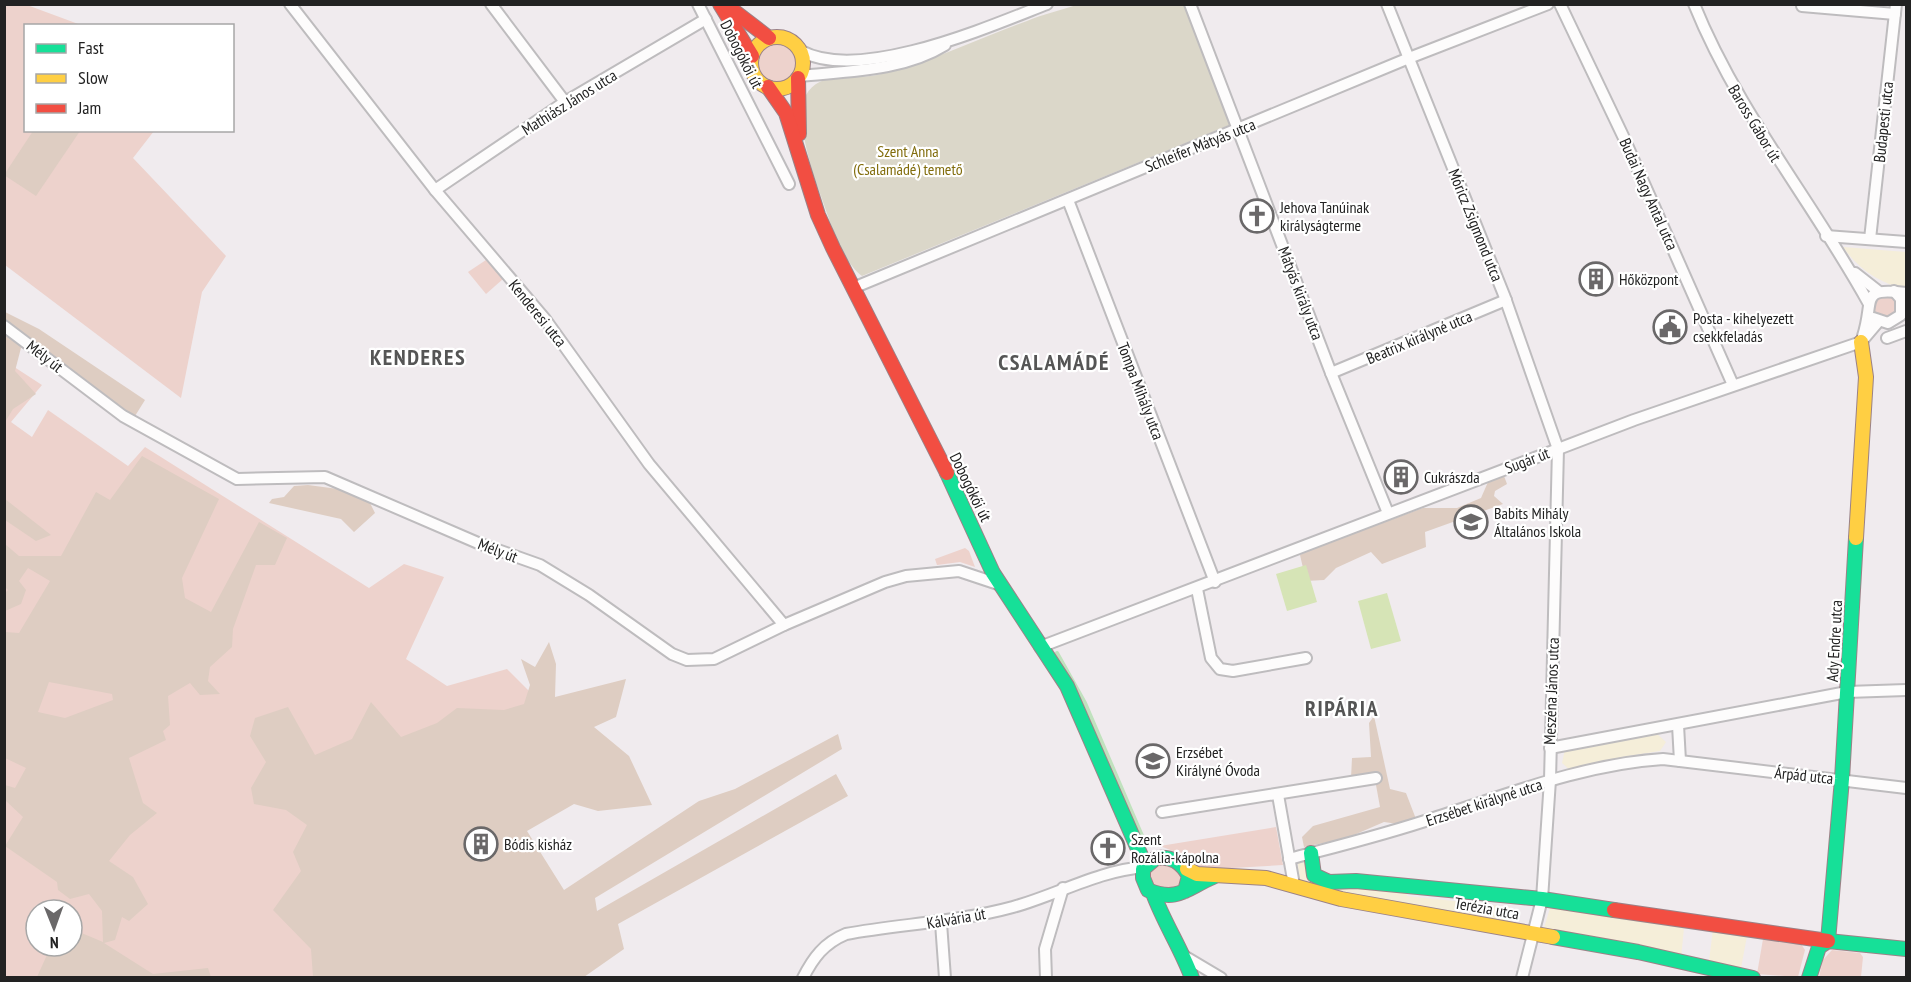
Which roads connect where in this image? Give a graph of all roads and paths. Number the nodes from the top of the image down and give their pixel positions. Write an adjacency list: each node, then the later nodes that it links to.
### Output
1 (290, 4): 26 (street, Kenderesi utca)
2 (491, 4): 22 (street)
3 (698, 4): 14 (street, Dobogókői út)
4 (720, 4): 18 (main road, Dobogókői út)
5 (726, 4): 15 (main road, Dobogókői út)
6 (1047, 4): 16 (street)
7 (1190, 4): 23 (street, Mátyás király utca)
8 (1387, 4): 19 (street, Móricz Zsigmond utca)
9 (1548, 4): 19 (street, Schleifer Mátyás utca)
10 (1560, 4): 44 (street, Budai Nagy Antal utca)
11 (1694, 4): 28 (street, Baross Gábor út)
12 (1802, 6): 13 (street)
13 (1895, 9): 29 (street, Budapesti utca)
14 (706, 20): 22 (street, Mathiász János utca); 25 (street, Dobogókői út)
15 (769, 38): 17 (main road); 18 (main road)
16 (952, 40): 17 (street); 20 (street)
17 (801, 51): 20 (main road)
18 (752, 56): 21 (main road)
19 (1409, 58): 23 (street, Schleifer Mátyás utca); 36 (street, Móricz Zsigmond utca)
20 (799, 77): 21 (main road); 24 (main road, Dobogókői út)
21 (768, 87): 24 (main road, Dobogókői út)
22 (566, 102): 26 (street, Mathiász János utca)
23 (1239, 130): 27 (street, Schleifer Mátyás utca); 43 (street, Mátyás király utca)
24 (800, 155): 32 (main road, Dobogókői út)
25 (789, 184)
26 (435, 190): 50 (street, Kenderesi utca)
27 (1068, 200): 32 (street, Schleifer Mátyás utca); 47 (street, Tompa Mihály utca)
28 (1826, 236): 29 (street); 31 (street, Baross Gábor út)
29 (1870, 239): 30 (street)
30 (1906, 243)
31 (1850, 269): 33 (street); 37 (street)
32 (854, 288): 48 (main road, Dobogókői út)
33 (1878, 291): 34 (street); 37 (street)
34 (1894, 291): 35 (street); 38 (street)
35 (1906, 293)
36 (1506, 300): 43 (street, Beatrix királyné utca); 45 (street, Móricz Zsigmond utca)
37 (1872, 313): 38 (street); 42 (street)
38 (1904, 314)
39 (4, 326): 50 (street, Mély út)
40 (1906, 331): 41 (street)
41 (1887, 338)
42 (1861, 342): 44 (street, Sugár út); 54 (main road, Ady Endre utca)
43 (1331, 373): 46 (street, Mátyás király utca)
44 (1733, 385): 45 (street, Sugár út)
45 (1558, 449): 46 (street, Sugár út); 56 (street, Meszéna János utca)
46 (1388, 513): 47 (street, Sugár út)
47 (1215, 582): 49 (street, Sugár út)
48 (1001, 585): 50 (street, Mély út); 51 (main road, Dobogókői út)
49 (1197, 589): 51 (street, Sugár út); 52 (street)
50 (784, 625)
51 (1040, 647): 67 (main road, Dobogókői út)
52 (1306, 658)
53 (1906, 690): 54 (street)
54 (1847, 692): 55 (street); 60 (main road, Ady Endre utca)
55 (1678, 725): 56 (street); 57 (street)
56 (1550, 748): 61 (street, Meszéna János utca)
57 (1680, 761): 58 (street, Erzsébet királyné utca); 61 (street, Erzsébet királyné utca)
58 (1702, 764): 60 (street, Árpád utca)
59 (1376, 778): 63 (street)
60 (1842, 779): 62 (street, Árpád utca); 79 (main road, Ady Endre utca)
61 (1550, 780): 65 (street, Erzsébet királyné utca); 75 (street, Meszéna János utca)
62 (1906, 788)
63 (1278, 795): 64 (street); 66 (street)
64 (1162, 812)
65 (1311, 853): 66 (street, Erzsébet királyné utca); 75 (main road, Terézia utca)
66 (1289, 859): 70 (street)
67 (1146, 866): 68 (main road); 71 (street, Kálvária út); 73 (main road)
68 (1187, 869): 69 (main road, Terézia utca); 72 (main road)
69 (1216, 876): 70 (main road, Terézia utca); 72 (main road, Terézia utca)
70 (1294, 885): 77 (main road, Terézia utca)
71 (1063, 888): 76 (street, Kálvária út); 84 (street)
72 (1185, 891): 74 (main road)
73 (1153, 893): 74 (main road); 78 (main road)
74 (1170, 898): 78 (main road)
75 (1542, 899): 77 (street, Meszéna János utca); 79 (main road, Terézia utca)
76 (941, 922): 82 (street, Kálvária út); 83 (street)
77 (1531, 932): 87 (street, Meszéna János utca); 88 (main road, Terézia utca)
78 (1174, 937): 81 (main road)
79 (1828, 941): 80 (main road, Terézia utca); 89 (main road)
80 (1906, 950)
81 (1184, 956): 85 (main road); 86 (street)
82 (803, 978)
83 (945, 978)
84 (1046, 978)
85 (1192, 978)
86 (1221, 978)
87 (1522, 978)
88 (1753, 978)
89 (1809, 978)

